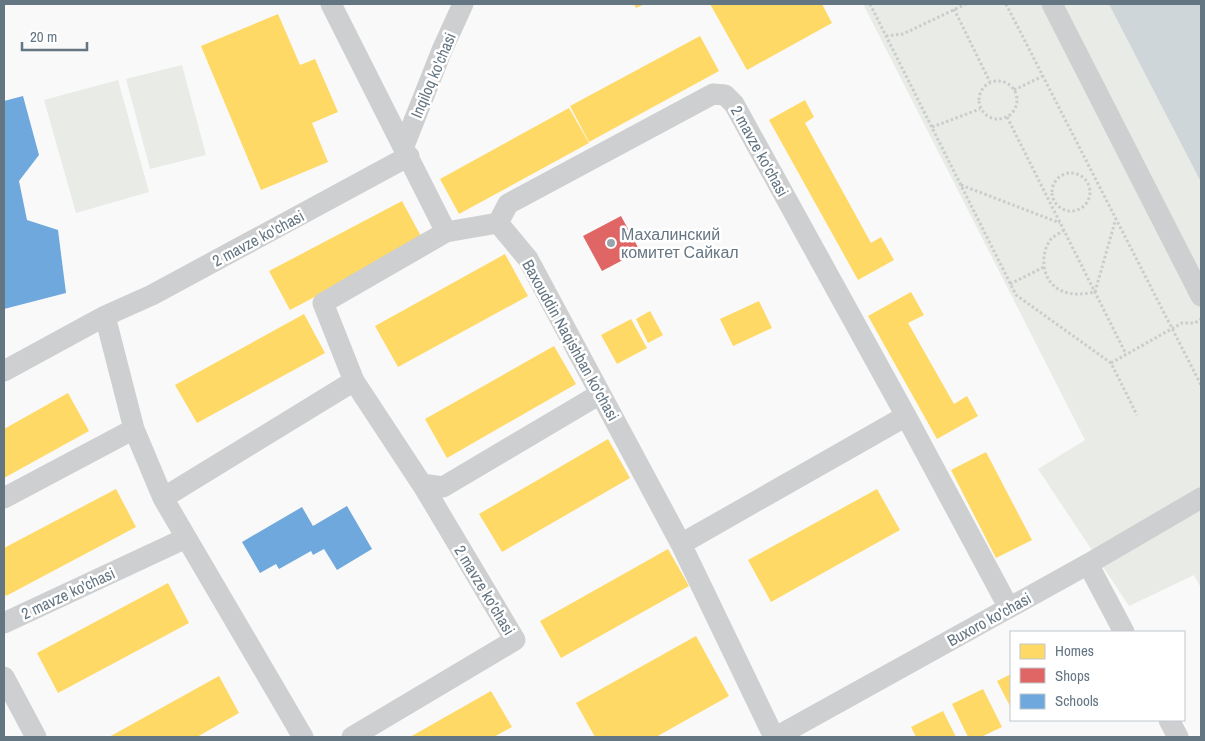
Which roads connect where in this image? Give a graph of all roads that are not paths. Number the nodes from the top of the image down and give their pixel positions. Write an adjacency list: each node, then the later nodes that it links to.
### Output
1 (331, 4): 4 (street)
2 (463, 4): 4 (street, Inqiloq ko'chasi)
3 (1052, 4): 7 (street)
4 (406, 151): 6 (street); 8 (street, 2 mavze ko'chasi)
5 (498, 223): 6 (street); 11 (street, Baxouddin Naqishban ko'chasi); 12 (street, 2 mavze ko'chasi)
6 (446, 232): 10 (street, 2 mavze ko'chasi)
7 (1201, 296)
8 (105, 316): 9 (street, 2 mavze ko'chasi); 13 (street)
9 (4, 371)
10 (354, 381): 14 (street, 2 mavze ko'chasi); 16 (street)
11 (600, 394): 14 (street); 19 (street, Baxouddin Naqishban ko'chasi)
12 (906, 416): 19 (street); 21 (street)
13 (134, 429): 15 (street); 16 (street)
14 (422, 484): 28 (street, 2 mavze ko'chasi)
15 (4, 498)
16 (163, 498): 18 (street)
17 (1201, 498): 20 (street, Buxoro ko'chasi)
18 (186, 538): 22 (street, 2 mavze ko'chasi); 27 (street)
19 (681, 544): 29 (street, Baxouddin Naqishban ko'chasi)
20 (1088, 564): 21 (street, Buxoro ko'chasi); 23 (street)
21 (1010, 608): 29 (street, Buxoro ko'chasi)
22 (4, 623)
23 (1123, 631)
24 (4, 677): 26 (street)
25 (1170, 721): 30 (street)
26 (36, 737)
27 (303, 737)
28 (352, 737)
29 (775, 737)
30 (1178, 737)

